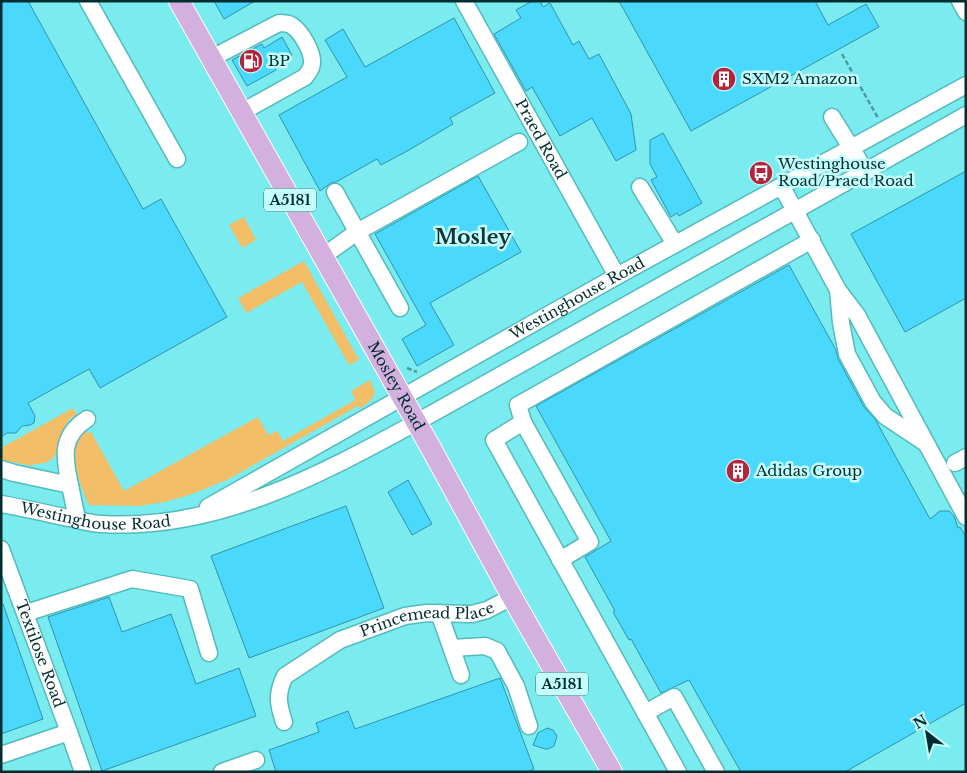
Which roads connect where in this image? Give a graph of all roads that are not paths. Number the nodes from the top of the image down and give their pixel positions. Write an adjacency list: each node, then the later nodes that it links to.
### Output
1 (88, 1): 13 (street)
2 (179, 1): 6 (main road, Mosley Road / A5181)
3 (960, 1): 5 (street)
4 (469, 3): 23 (street, Praed Road)
5 (966, 12)
6 (212, 58): 8 (main road, Mosley Road / A5181); 8 (street)
7 (966, 85): 12 (street, Westinghouse Road)
8 (242, 112): 22 (main road, Mosley Road / A5181)
9 (966, 115): 14 (street, Westinghouse Road)
10 (832, 117): 12 (street)
11 (519, 142): 19 (street)
12 (851, 149): 14 (street); 16 (street, Westinghouse Road)
13 (177, 159)
14 (866, 172): 18 (street, Westinghouse Road)
15 (640, 187): 21 (street)
16 (782, 187): 18 (street); 21 (street, Westinghouse Road)
17 (335, 192): 19 (street)
18 (796, 210): 20 (street); 28 (street, Westinghouse Road)
19 (358, 232): 22 (street); 25 (street)
20 (812, 240): 24 (street); 29 (street)
21 (675, 244): 23 (street, Westinghouse Road)
22 (322, 257): 26 (main road, Mosley Road / A5181)
23 (617, 276): 26 (street, Westinghouse Road)
24 (838, 290): 30 (street); 30 (street)
25 (400, 308)
26 (403, 398): 28 (main road, Mosley Road / A5181); 34 (street, Westinghouse Road)
27 (87, 419): 32 (street)
28 (417, 422): 34 (street, Westinghouse Road); 39 (main road, Mosley Road / A5181)
29 (523, 422): 38 (street); 38 (street)
30 (924, 442): 35 (street)
31 (1, 469): 32 (street)
32 (70, 485): 36 (street)
33 (1, 504): 36 (street, Westinghouse Road)
34 (191, 517): 36 (street, Westinghouse Road)
35 (966, 517)
36 (77, 519)
37 (1, 548): 40 (street, Textilose Road)
38 (560, 560): 45 (street)
39 (512, 597): 41 (street, Princemead Place); 53 (main road, Mosley Road / A5181)
40 (26, 613): 43 (street); 48 (street, Textilose Road)
41 (439, 613): 42 (street); 46 (street, Princemead Place)
42 (452, 648): 44 (street); 47 (street)
43 (210, 652)
44 (461, 675)
45 (645, 713): 54 (street); 55 (street)
46 (284, 722)
47 (529, 726)
48 (70, 732): 49 (street); 51 (street, Textilose Road)
49 (1, 755)
50 (256, 760): 52 (street)
51 (83, 772)
52 (222, 772)
53 (612, 772)
54 (678, 772)
55 (716, 772)

